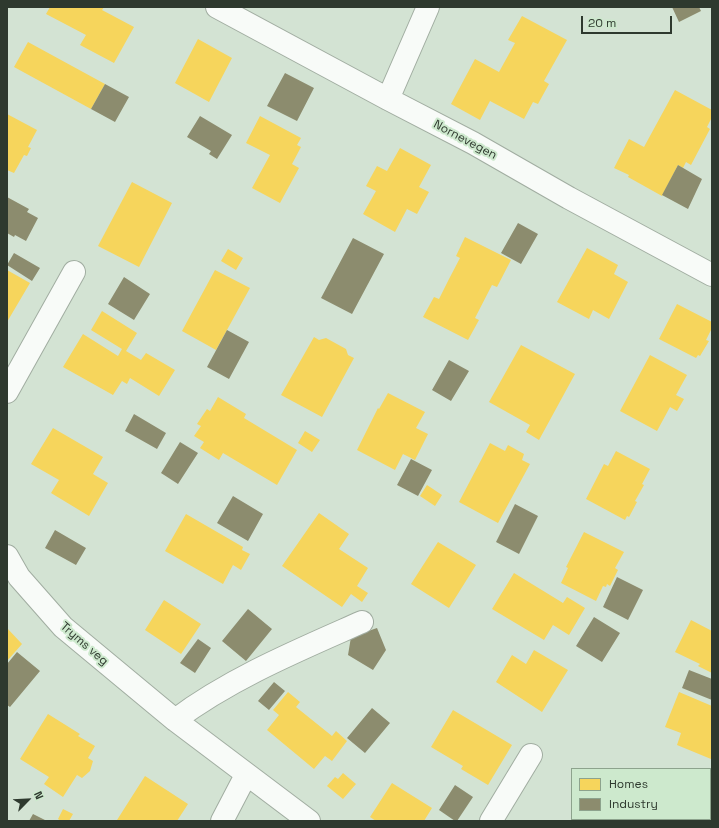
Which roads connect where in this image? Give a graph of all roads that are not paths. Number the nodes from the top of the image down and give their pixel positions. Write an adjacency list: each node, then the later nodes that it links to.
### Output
1 (217, 7): 3 (street, Nornevegen)
2 (428, 7): 3 (street)
3 (388, 99): 5 (street, Nornevegen)
4 (74, 272): 6 (street)
5 (712, 275)
6 (7, 392)
7 (7, 556): 9 (street, Tryms veg)
8 (362, 622): 9 (street)
9 (176, 720): 11 (street, Tryms veg)
10 (531, 755): 14 (street)
11 (246, 775): 12 (street); 13 (street, Tryms veg)
12 (222, 821)
13 (309, 821)
14 (491, 821)

